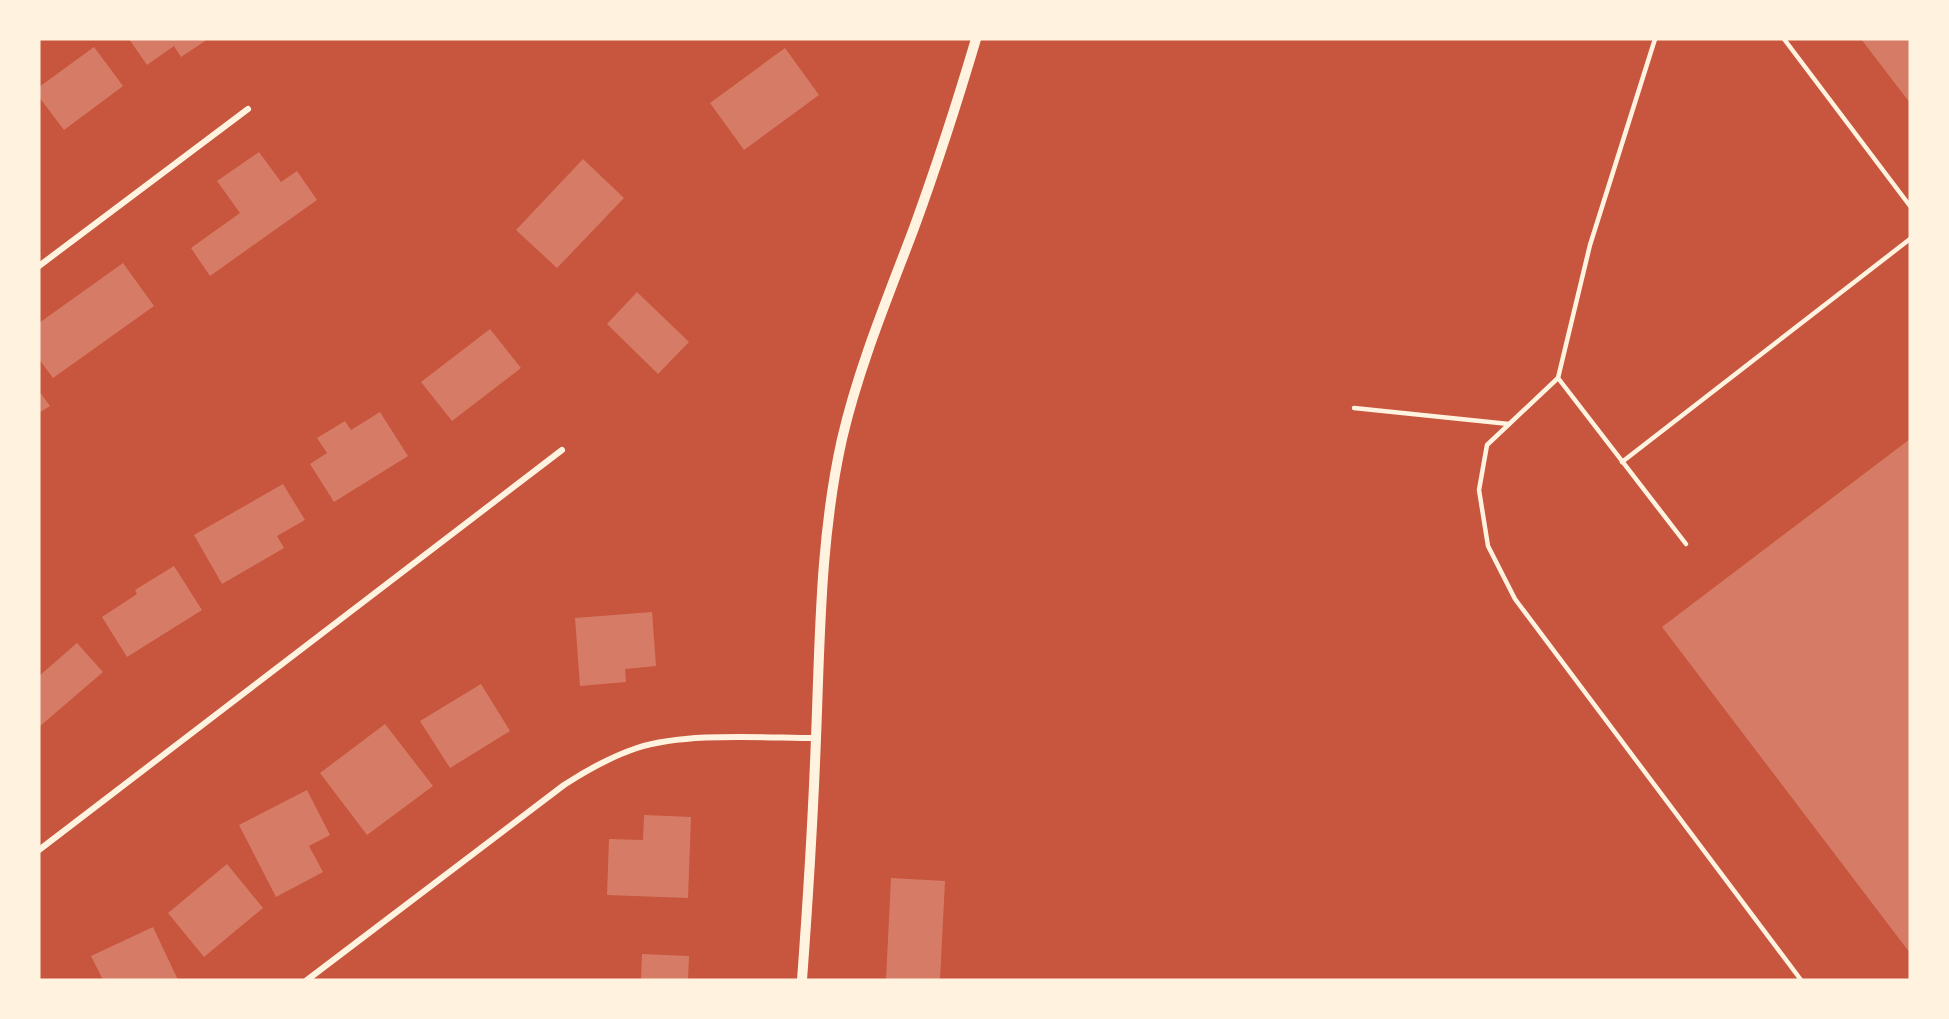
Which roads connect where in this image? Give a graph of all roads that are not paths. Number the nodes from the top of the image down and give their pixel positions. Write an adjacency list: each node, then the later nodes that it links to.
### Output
1 (976, 39): 14 (street)
2 (1655, 39): 8 (lane)
3 (1784, 39): 5 (lane)
4 (248, 109): 7 (street)
5 (1910, 206)
6 (1910, 239): 12 (lane)
7 (39, 266)
8 (1558, 378): 10 (lane); 12 (lane)
9 (1354, 408): 10 (lane)
10 (1509, 424): 18 (lane)
11 (562, 450): 15 (street)
12 (1622, 462): 13 (lane)
13 (1686, 544)
14 (816, 738): 16 (street); 17 (street)
15 (39, 850)
16 (307, 980)
17 (802, 980)
18 (1801, 980)

